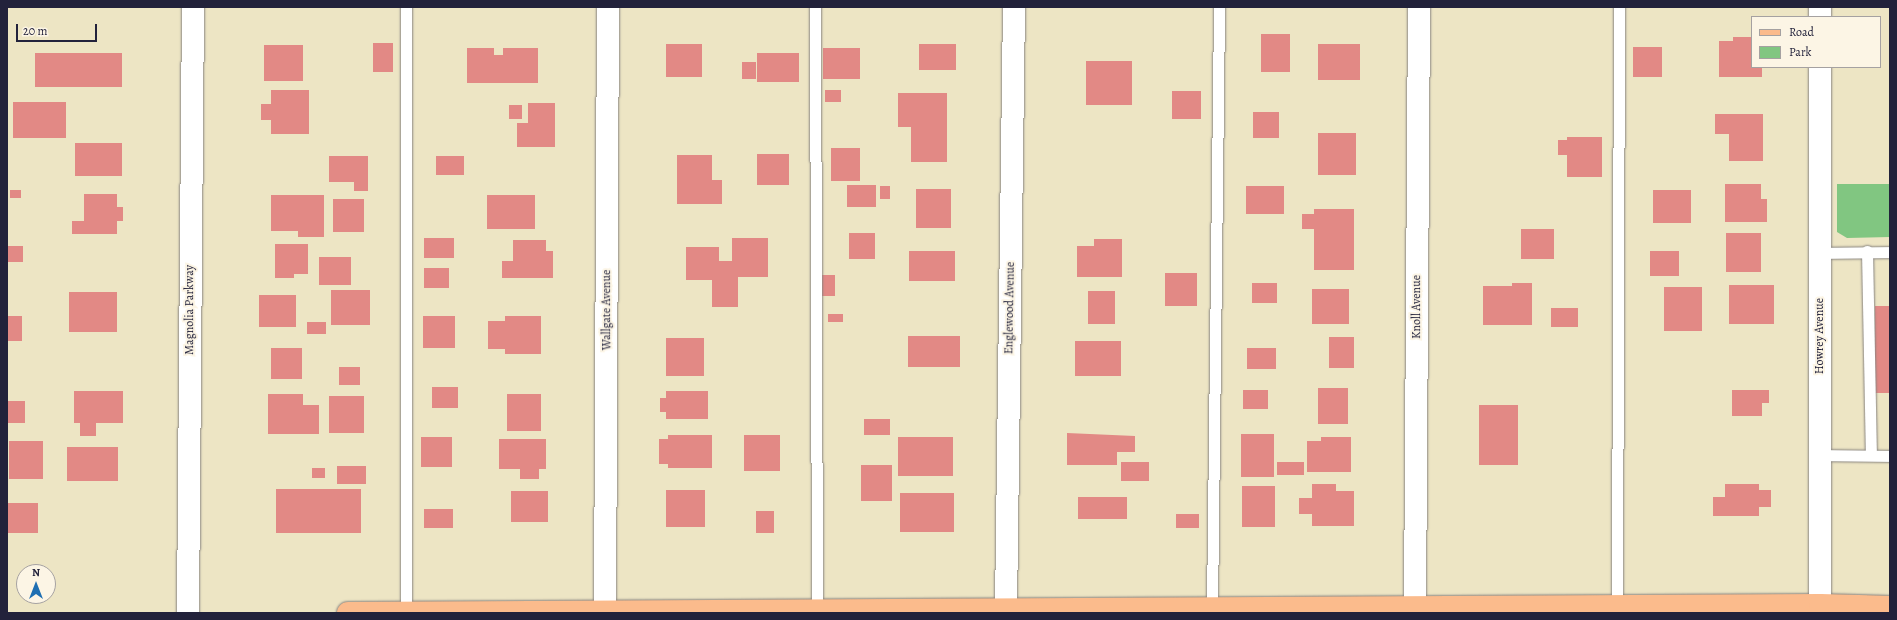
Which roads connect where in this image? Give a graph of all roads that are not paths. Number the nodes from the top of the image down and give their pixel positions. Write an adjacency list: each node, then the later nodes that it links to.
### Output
1 (193, 7): 24 (street, Magnolia Parkway)
2 (406, 7): 26 (lane)
3 (608, 7): 23 (street, Wallgate Avenue)
4 (815, 7): 21 (lane)
5 (1014, 7): 22 (street, Englewood Avenue)
6 (1219, 7): 19 (lane)
7 (1419, 7): 17 (street, Knoll Avenue)
8 (1619, 7): 16 (lane)
9 (1820, 68): 11 (street, Howrey Avenue)
10 (1867, 251): 11 (lane); 12 (lane); 14 (lane)
11 (1820, 252): 13 (street, Howrey Avenue)
12 (1890, 252)
13 (1819, 455): 14 (lane); 20 (street, Howrey Avenue)
14 (1871, 455): 15 (lane)
15 (1890, 456)
16 (1617, 606): 17 (main road); 20 (main road)
17 (1415, 607): 19 (main road)
18 (1890, 608): 20 (main road)
19 (1212, 609): 22 (main road)
20 (1815, 609)
21 (817, 610): 22 (main road); 23 (main road)
22 (1006, 610)
23 (605, 612): 26 (main road)
24 (188, 613)
25 (348, 613): 26 (main road)
26 (406, 613)

